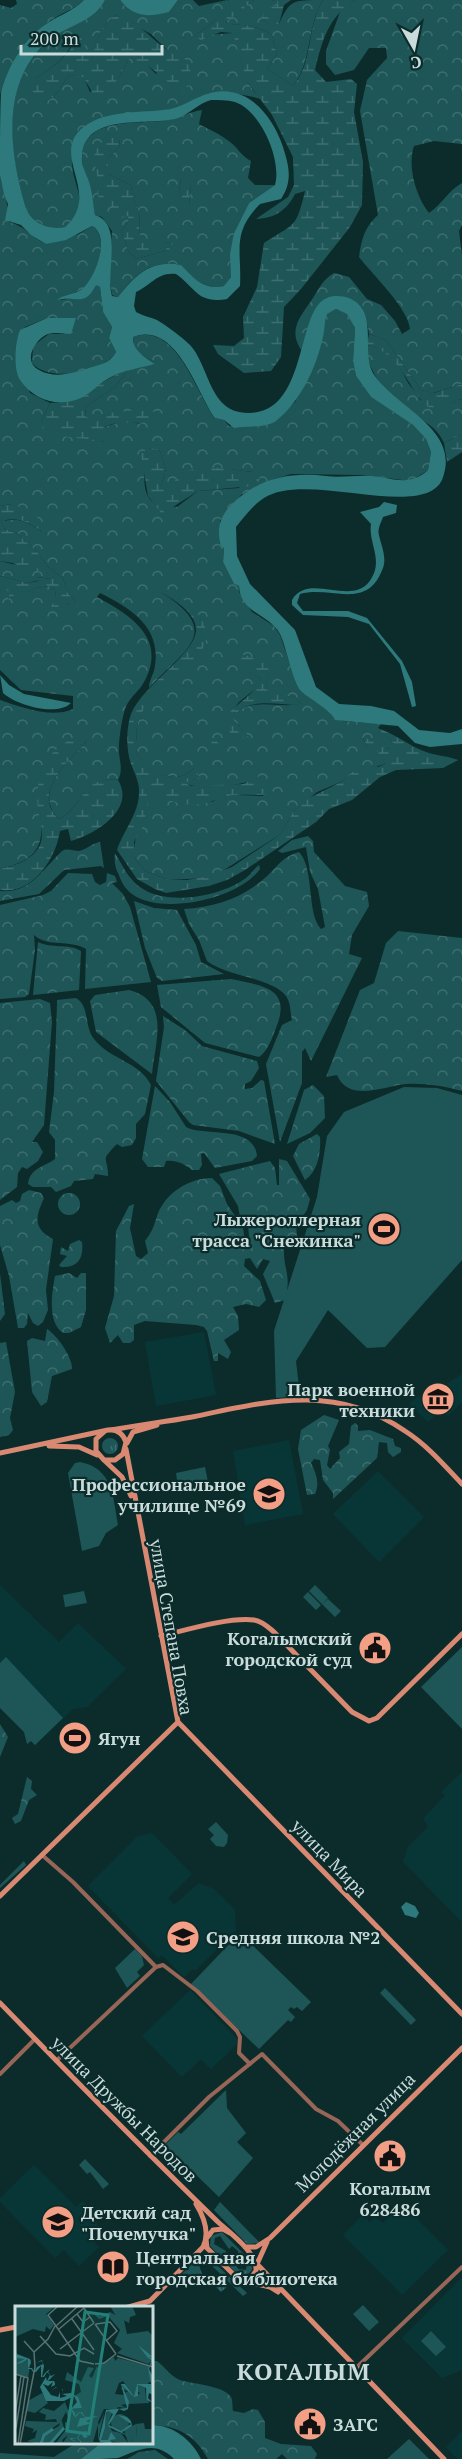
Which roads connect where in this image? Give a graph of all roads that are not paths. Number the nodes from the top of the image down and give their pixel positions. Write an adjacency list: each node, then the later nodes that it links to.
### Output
1 (179, 1419): 2 (street); 4 (street); 7 (street)
2 (108, 1430): 3 (street); 4 (street); 6 (street)
3 (32, 1447): 5 (street); 6 (street)
4 (126, 1448): 6 (street); 8 (street, улица Степана Повха)
5 (0, 1453)
6 (102, 1459): 8 (street, улица Степана Повха)
7 (462, 1484)
8 (135, 1506): 10 (street, улица Степана Повха)
9 (462, 1634): 10 (street)
10 (161, 1636): 11 (street, улица Степана Повха)
11 (178, 1722): 12 (street, улица Степана Повха); 16 (street, улица Мира)
12 (42, 1854): 13 (street, улица Степана Повха); 14 (street)
13 (0, 1896)
14 (156, 1967): 19 (street); 20 (street)
15 (0, 2003): 17 (street, улица Дружбы Народов)
16 (462, 2014)
17 (35, 2039): 19 (street, улица Дружбы Народов); 21 (street)
18 (462, 2048): 22 (street, Молодёжная улица)
19 (56, 2061): 23 (street, улица Дружбы Народов)
20 (250, 2064): 22 (street); 23 (street)
21 (0, 2074)
22 (363, 2145): 26 (street, Молодёжная улица)
23 (150, 2157): 24 (street, улица Дружбы Народов)
24 (194, 2200): 25 (street, улица Дружбы Народов); 27 (street)
25 (230, 2233): 27 (street); 28 (street, улица Дружбы Народов)
26 (270, 2238): 28 (street); 31 (street)
27 (206, 2240): 29 (street); 30 (street)
28 (241, 2245): 31 (street, улица Дружбы Народов)
29 (213, 2255): 30 (street); 33 (street)
30 (192, 2259): 35 (street)
31 (257, 2264): 33 (street); 34 (street, улица Дружбы Народов)
32 (462, 2267): 38 (street)
33 (240, 2280): 34 (street)
34 (288, 2300): 38 (street, улица Дружбы Народов)
35 (129, 2306)
36 (15, 2326): 37 (street)
37 (0, 2330)
38 (355, 2369): 39 (street, улица Дружбы Народов)
39 (444, 2459)

